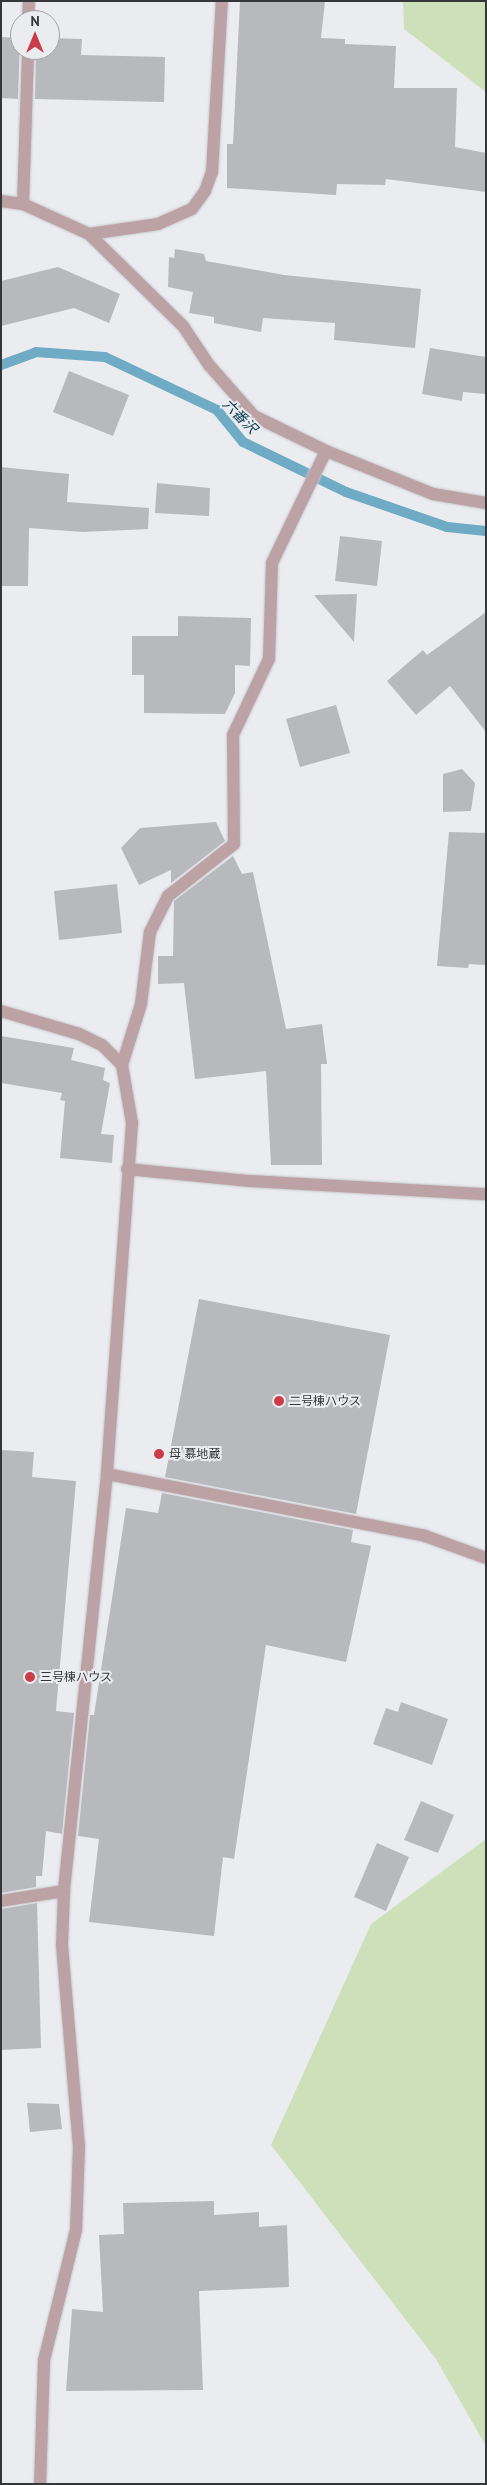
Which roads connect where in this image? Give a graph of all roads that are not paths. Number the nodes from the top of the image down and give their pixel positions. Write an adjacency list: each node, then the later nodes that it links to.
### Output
1 (222, 1): 5 (street)
2 (28, 60): 4 (street)
3 (1, 201): 4 (street)
4 (23, 204): 5 (street)
5 (89, 234): 6 (street)
6 (326, 451): 7 (street); 9 (street)
7 (486, 503)
8 (1, 1011): 9 (street)
9 (122, 1065): 10 (street)
10 (127, 1170): 11 (street); 12 (street)
11 (486, 1194)
12 (107, 1474): 13 (street); 14 (street)
13 (486, 1558)
14 (64, 1890): 15 (street); 16 (street)
15 (1, 1901)
16 (40, 2484)

